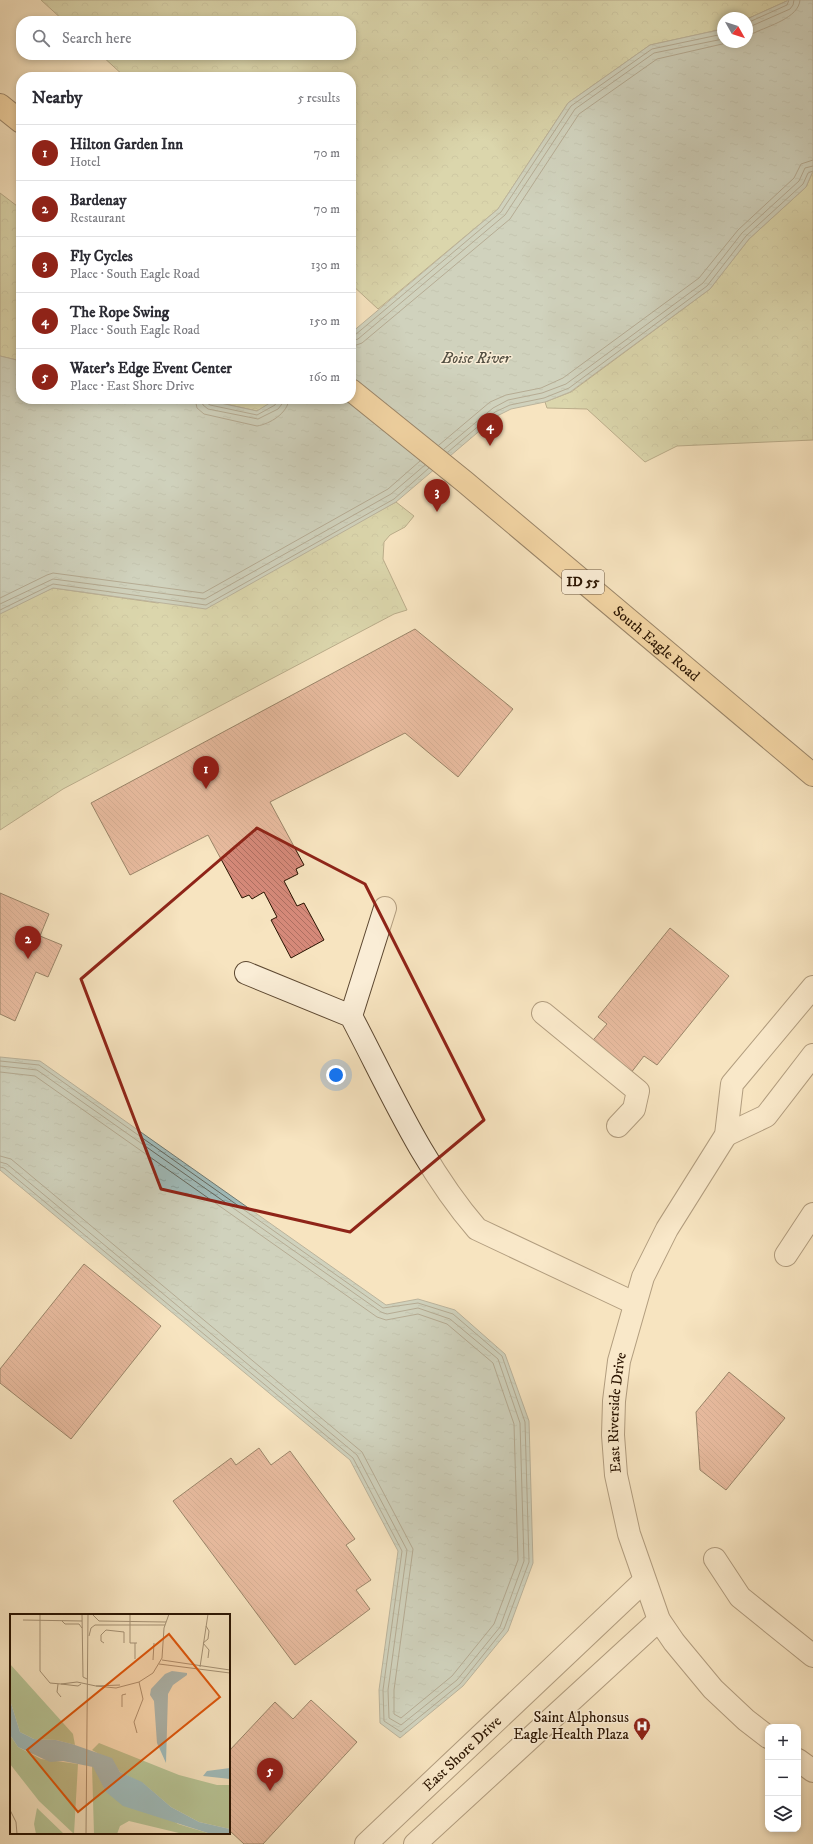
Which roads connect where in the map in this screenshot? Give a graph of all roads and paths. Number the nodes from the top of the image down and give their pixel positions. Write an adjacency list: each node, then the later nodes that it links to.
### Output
1 (0, 105): 2 (highway)
2 (16, 118)
3 (356, 394): 4 (highway, South Eagle Road / ID 55)
4 (813, 775)
5 (385, 908): 9 (street)
6 (246, 973): 9 (street)
7 (813, 987): 12 (street, East Riverside Drive)
8 (543, 1013): 11 (street)
9 (352, 1016): 15 (street)
10 (813, 1054): 12 (street)
11 (618, 1126)
12 (726, 1135): 15 (street, East Riverside Drive)
13 (813, 1214): 14 (street)
14 (786, 1256)
15 (634, 1303): 17 (street, East Riverside Drive)
16 (716, 1559): 19 (street)
17 (644, 1581): 18 (street, East Riverside Drive); 23 (street, East Shore Drive)
18 (659, 1620): 20 (street, East Riverside Drive); 24 (street)
19 (813, 1656)
20 (765, 1735)
21 (801, 1762): 22 (street)
22 (813, 1772)
23 (366, 1844)
24 (415, 1844)

